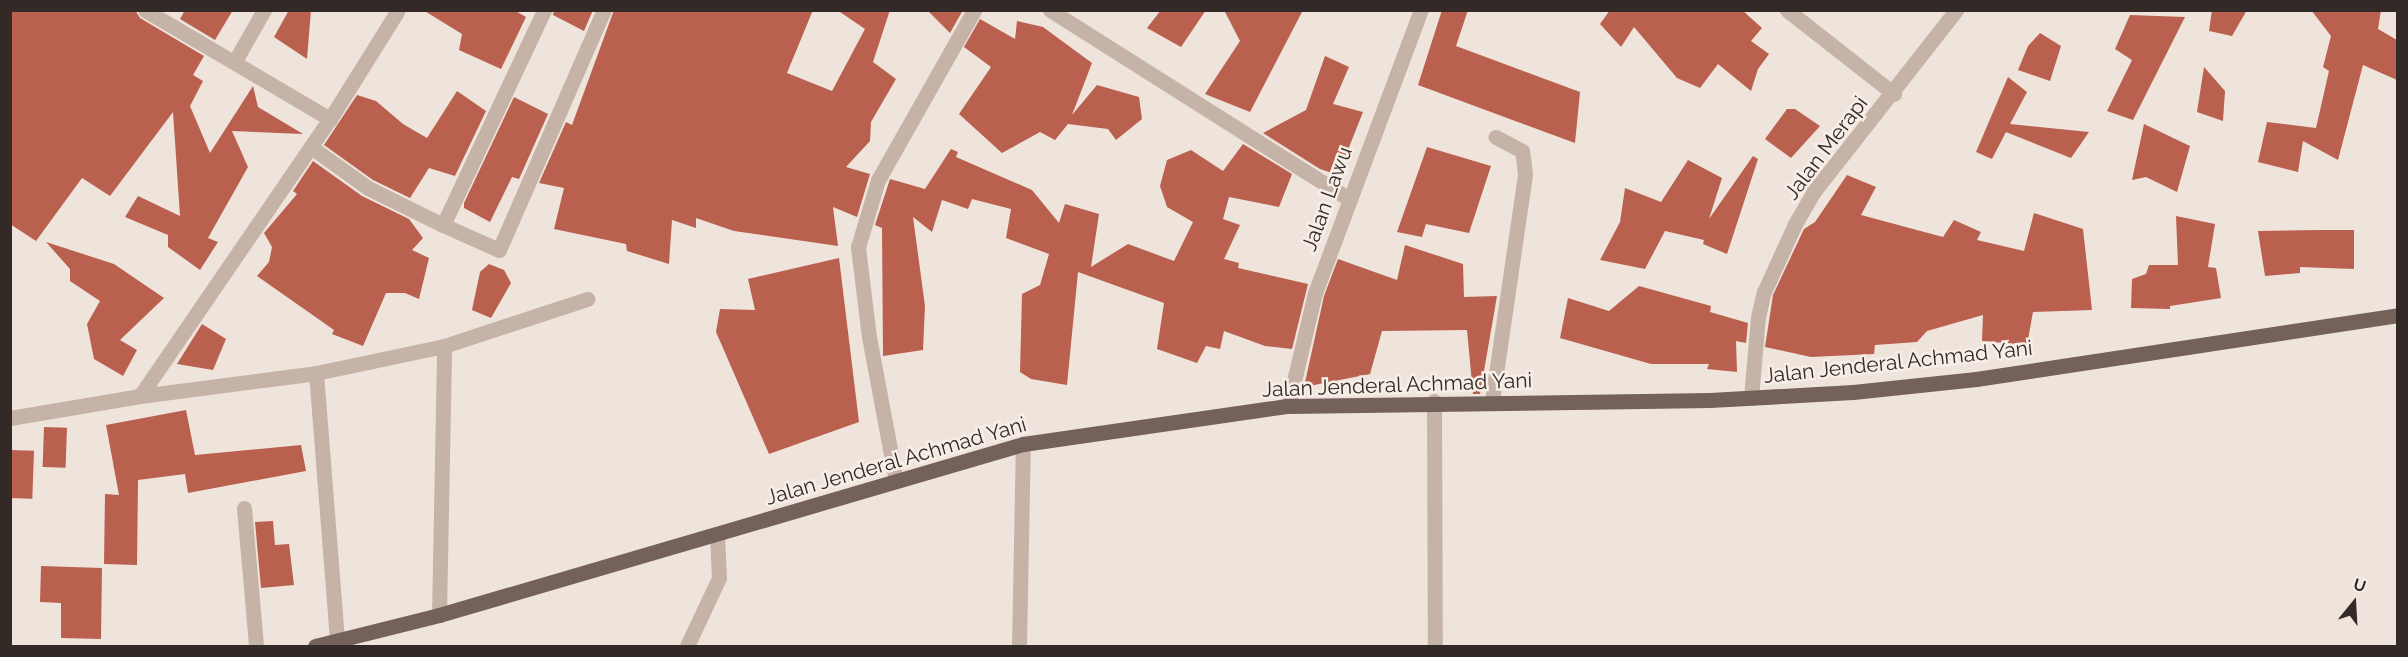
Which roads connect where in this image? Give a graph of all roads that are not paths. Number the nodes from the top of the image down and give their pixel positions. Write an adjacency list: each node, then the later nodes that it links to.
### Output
1 (145, 10): 11 (street)
2 (264, 10): 11 (street)
3 (398, 10): 13 (street)
4 (544, 10): 17 (street)
5 (603, 10): 17 (street)
6 (974, 10): 29 (street)
7 (1050, 10): 16 (street)
8 (1421, 10): 16 (street, Jalan Lawu)
9 (1786, 10): 12 (street)
10 (1956, 10): 12 (street, Jalan Merapi)
11 (235, 61): 13 (street)
12 (1894, 94): 23 (street, Jalan Merapi)
13 (330, 119): 15 (street)
14 (1496, 137): 25 (street)
15 (311, 147): 17 (street); 22 (street)
16 (1349, 199): 26 (street, Jalan Lawu)
17 (443, 225)
18 (587, 299): 20 (street)
19 (2397, 315): 23 (main road, Jalan Jenderal Achmad Yani)
20 (444, 346): 21 (street); 32 (street)
21 (316, 374): 22 (street); 33 (street)
22 (140, 396): 27 (street)
23 (1751, 398): 25 (main road, Jalan Jenderal Achmad Yani)
24 (1434, 401): 25 (main road, Jalan Jenderal Achmad Yani); 26 (main road, Jalan Jenderal Achmad Yani); 38 (street)
25 (1492, 401)
26 (1288, 406): 28 (main road, Jalan Jenderal Achmad Yani)
27 (10, 418)
28 (1023, 444): 29 (main road, Jalan Jenderal Achmad Yani); 34 (street)
29 (896, 481): 31 (main road, Jalan Jenderal Achmad Yani)
30 (244, 508): 35 (street)
31 (717, 534): 32 (main road, Jalan Jenderal Achmad Yani); 37 (street)
32 (439, 615): 33 (main road, Jalan Jenderal Achmad Yani)
33 (337, 642): 36 (main road, Jalan Jenderal Achmad Yani)
34 (1016, 643)
35 (256, 646)
36 (315, 646)
37 (687, 646)
38 (1435, 646)

